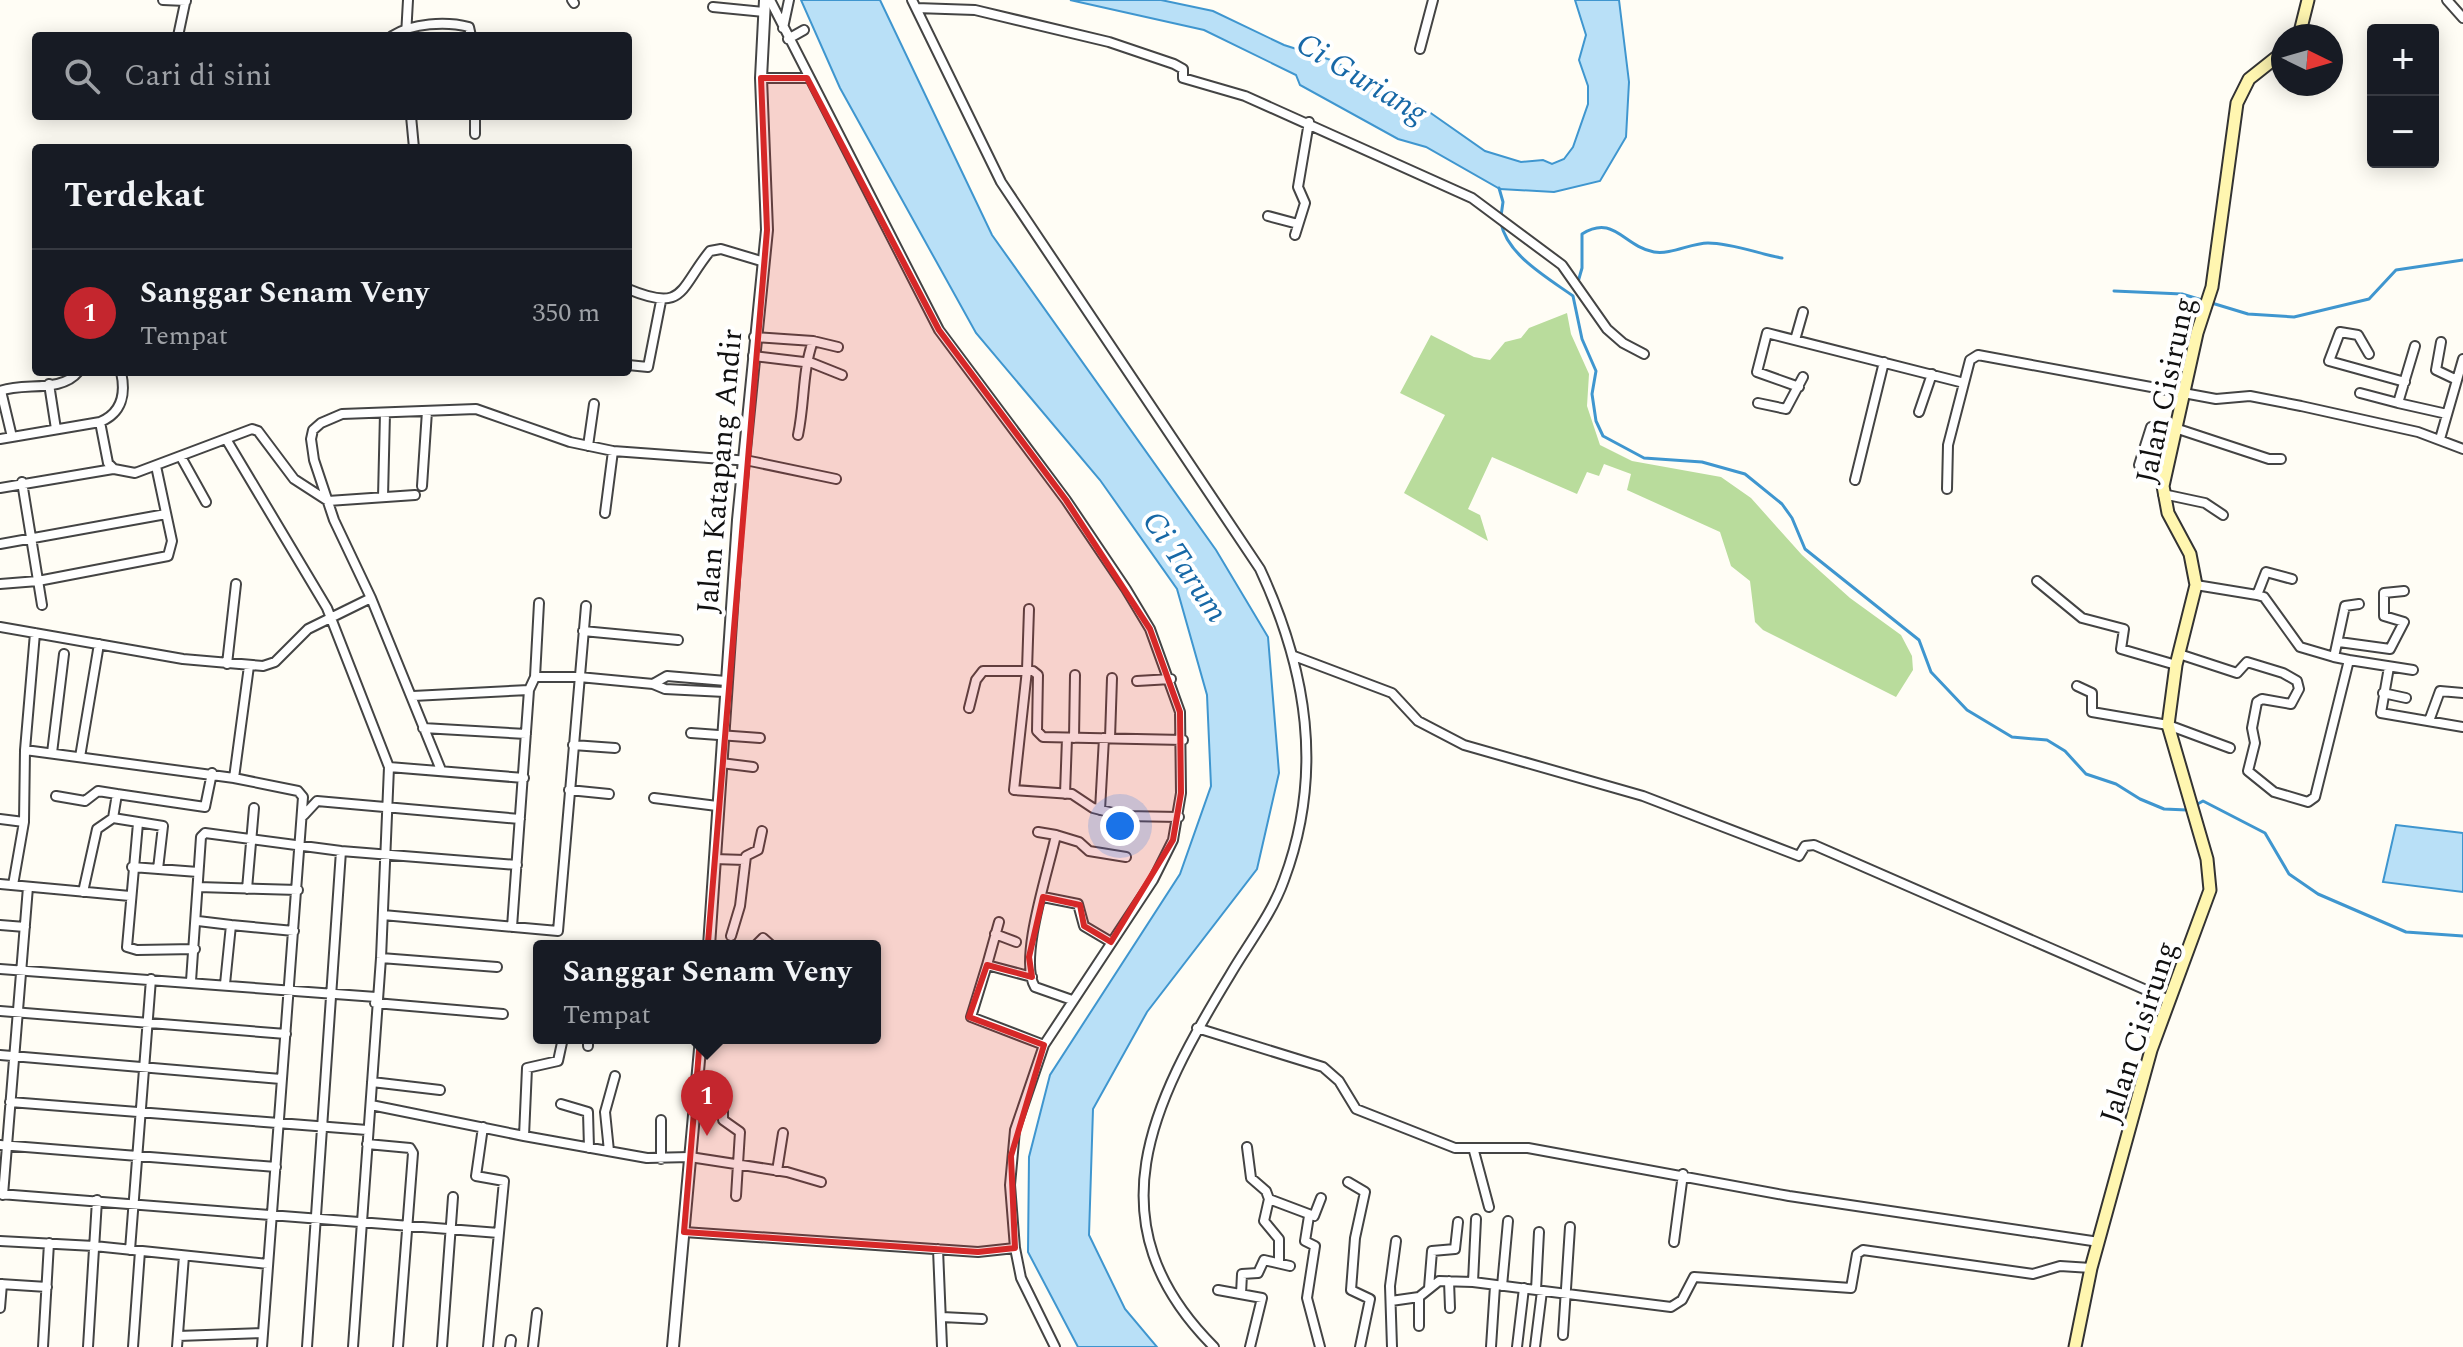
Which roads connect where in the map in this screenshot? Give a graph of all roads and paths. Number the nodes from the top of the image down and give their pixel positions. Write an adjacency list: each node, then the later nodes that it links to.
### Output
1 (163, 0): 7 (street)
2 (408, 0): 17 (street)
3 (768, 0): 9 (street); 11 (street, Jalan Katapang Andir); 14 (street)
4 (1433, 0): 20 (street)
5 (2308, 0): 13 (main road)
6 (2448, 0): 12 (street)
7 (186, 1): 16 (street)
8 (914, 4): 26 (street); 125 (street)
9 (788, 5): 14 (street)
10 (713, 7): 11 (street)
11 (765, 12): 22 (street, Jalan Katapang Andir)
12 (2463, 18)
13 (2302, 24)
14 (783, 28): 19 (street)
15 (804, 30): 19 (street)
16 (179, 32)
17 (405, 32): 18 (street)
18 (470, 32)
19 (788, 39): 23 (street)
20 (1420, 49)
21 (2271, 62): 60 (main road, Jalan Cisirung)
22 (761, 78): 23 (street); 32 (street, Jalan Katapang Andir)
23 (807, 78): 138 (street)
24 (411, 120): 28 (street)
25 (475, 120): 27 (street)
26 (1309, 122): 30 (street); 42 (street)
27 (475, 134)
28 (414, 144)
29 (1268, 216): 30 (street)
30 (1298, 224): 31 (street)
31 (1295, 235)
32 (762, 259): 34 (street); 36 (street, Jalan Katapang Andir)
33 (632, 290): 34 (street)
34 (661, 301): 48 (street)
35 (1803, 312): 37 (street)
36 (754, 337): 38 (street); 44 (street, Jalan Katapang Andir)
37 (1795, 340): 47 (street); 58 (street)
38 (813, 341): 41 (street); 46 (street)
39 (2441, 342): 54 (street)
40 (2415, 346): 55 (street)
41 (838, 347)
42 (1644, 354)
43 (2369, 354): 55 (street)
44 (753, 356): 46 (street); 83 (street, Jalan Katapang Andir)
45 (2463, 359): 54 (street)
46 (805, 362): 50 (street); 73 (street)
47 (1884, 362): 49 (street); 88 (street)
48 (632, 365)
49 (1932, 374): 56 (street); 66 (street)
50 (842, 375)
51 (74, 376): 57 (street)
52 (121, 376): 69 (street)
53 (1803, 377): 58 (street)
54 (2457, 380): 68 (street)
55 (2405, 382): 63 (street)
56 (1964, 383): 60 (street); 92 (street)
57 (49, 384): 59 (street); 72 (street)
58 (1799, 387): 62 (street)
59 (1, 391): 74 (street)
60 (2184, 392): 71 (main road, Jalan Cisirung); 77 (street)
61 (2360, 393): 63 (street)
62 (1758, 403)
63 (2398, 403): 68 (street)
64 (594, 404): 78 (street)
65 (427, 411): 67 (street); 78 (street); 90 (street)
66 (1919, 412)
67 (385, 413): 95 (street); 96 (street)
68 (2447, 414): 77 (street)
69 (100, 422): 72 (street); 85 (street)
70 (2151, 427): 86 (street)
71 (2175, 428): 82 (street); 86 (main road, Jalan Cisirung)
72 (56, 429): 74 (street)
73 (798, 435)
74 (12, 437): 75 (street)
75 (0, 439)
76 (226, 439): 81 (street); 96 (street); 117 (street)
77 (2440, 439): 79 (street)
78 (588, 446): 80 (street)
79 (2463, 449)
80 (613, 451): 83 (street); 98 (street)
81 (181, 457): 84 (street); 97 (street)
82 (2281, 459)
83 (744, 460): 87 (street); 141 (street, Jalan Katapang Andir)
84 (156, 466): 85 (street); 99 (street)
85 (113, 469): 89 (street)
86 (2166, 475): 93 (main road, Jalan Cisirung)
87 (836, 479)
88 (1855, 480)
89 (22, 482): 91 (street); 101 (street)
90 (422, 486)
91 (0, 488)
92 (1947, 489)
93 (2163, 494): 100 (street); 108 (main road, Jalan Cisirung)
94 (415, 495): 95 (street)
95 (383, 497): 96 (street)
96 (328, 501): 111 (street)
97 (206, 502)
98 (605, 513)
99 (166, 514): 101 (street); 104 (street)
100 (2223, 515)
101 (30, 538): 102 (street); 104 (street)
102 (0, 544)
103 (2292, 579): 110 (street)
104 (38, 581): 106 (street); 114 (street)
105 (2037, 581): 127 (street)
106 (0, 584)
107 (236, 584): 129 (street)
108 (2196, 585): 110 (street); 127 (main road, Jalan Cisirung)
109 (2404, 591): 122 (street)
110 (2257, 595): 126 (street)
111 (371, 598): 117 (street); 145 (street)
112 (539, 603): 135 (street)
113 (2359, 604): 122 (street)
114 (42, 605)
115 (586, 606): 119 (street)
116 (1029, 609): 132 (street)
117 (331, 617): 130 (street); 166 (street)
118 (0, 627): 120 (street)
119 (583, 631): 121 (street); 136 (street)
120 (35, 633): 123 (street); 162 (street)
121 (678, 640)
122 (2339, 642): 126 (street)
123 (99, 644): 129 (street); 164 (street)
124 (64, 654): 163 (street)
125 (1294, 656): 239 (street); 244 (street)
126 (2334, 657): 128 (street)
127 (2178, 660): 128 (street); 149 (main road, Jalan Cisirung)
128 (2349, 660): 131 (street)
129 (227, 664): 130 (street)
130 (249, 666): 170 (street)
131 (2389, 667): 133 (street); 143 (street)
132 (1027, 670): 147 (street); 156 (street); 175 (street)
133 (2413, 670)
134 (1075, 675): 156 (street)
135 (535, 677): 136 (street); 142 (street)
136 (579, 677): 141 (street); 159 (street)
137 (1112, 678): 157 (street)
138 (1171, 679): 139 (street); 158 (street)
139 (1137, 681)
140 (2077, 686): 149 (street)
141 (726, 687): 154 (street, Jalan Katapang Andir)
142 (529, 690): 145 (street); 153 (street)
143 (2383, 693): 146 (street); 148 (street)
144 (2463, 693): 148 (street)
145 (413, 696): 151 (street)
146 (2406, 698)
147 (969, 708)
148 (2429, 721): 150 (street)
149 (2168, 725): 161 (street); 239 (main road, Jalan Cisirung)
150 (2463, 727)
151 (423, 728): 153 (street); 168 (street)
152 (691, 733): 154 (street)
153 (526, 734): 171 (street)
154 (725, 735): 155 (street); 165 (street, Jalan Katapang Andir)
155 (760, 738)
156 (1071, 738): 157 (street); 175 (street)
157 (1107, 738): 158 (street); 181 (street)
158 (1183, 740): 183 (street)
159 (573, 745): 160 (street); 172 (street)
160 (615, 748)
161 (2230, 748)
162 (25, 750): 163 (street); 187 (street)
163 (52, 753): 164 (street)
164 (80, 757): 169 (street)
165 (721, 763): 167 (street); 178 (street, Jalan Katapang Andir)
166 (389, 767): 168 (street); 179 (street)
167 (753, 767)
168 (441, 770): 171 (street)
169 (212, 773): 170 (street); 173 (street)
170 (234, 778): 182 (street)
171 (524, 778): 186 (street)
172 (569, 790): 174 (street); 218 (street)
173 (117, 794): 176 (street); 184 (street)
174 (609, 794)
175 (1065, 794): 181 (street)
176 (56, 796)
177 (654, 798): 178 (street)
178 (717, 806): 197 (street, Jalan Katapang Andir)
179 (390, 807): 182 (street); 186 (street); 195 (street)
180 (254, 808): 192 (street)
181 (1100, 810): 183 (street)
182 (304, 815): 193 (street)
183 (1179, 817): 224 (street)
184 (113, 818): 188 (street); 209 (street)
185 (0, 819): 187 (street)
186 (520, 819): 199 (street)
187 (24, 822): 204 (street)
188 (138, 823): 200 (street); 201 (street)
189 (762, 831): 198 (street)
190 (1038, 832): 191 (street)
191 (1056, 835): 196 (street); 211 (street)
192 (252, 841): 193 (street); 202 (street); 207 (street)
193 (300, 845): 194 (street); 208 (street)
194 (341, 851): 195 (street); 236 (street)
195 (387, 853): 199 (street); 212 (street)
196 (1126, 857)
197 (714, 859): 198 (street); 222 (street, Jalan Katapang Andir)
198 (745, 860): 221 (street)
199 (517, 865): 218 (street)
200 (132, 867): 201 (street); 210 (street)
201 (158, 869): 202 (street)
202 (198, 872): 206 (street)
203 (0, 884): 204 (street)
204 (13, 885): 205 (street)
205 (28, 887): 209 (street); 217 (street)
206 (198, 887): 207 (street); 213 (street)
207 (247, 889): 208 (street)
208 (298, 890): 219 (street)
209 (83, 892): 210 (street)
210 (130, 896): 225 (street)
211 (1043, 897): 224 (street); 231 (street)
212 (383, 915): 218 (street); 226 (street)
213 (198, 921): 216 (street); 225 (street)
214 (999, 922): 220 (street)
215 (0, 925): 217 (street)
216 (231, 925): 219 (street); 234 (street)
217 (25, 927): 230 (street)
218 (512, 927)
219 (294, 931): 235 (street)
220 (995, 934): 223 (street); 227 (street)
221 (731, 936)
222 (709, 940)
223 (1016, 942)
224 (1111, 942): 238 (street)
225 (195, 949): 233 (street)
226 (381, 958): 228 (street); 237 (street)
227 (987, 965): 231 (street); 248 (street)
228 (497, 967)
229 (0, 969): 230 (street)
230 (22, 971): 232 (street); 241 (street)
231 (1032, 977): 238 (street)
232 (151, 979): 233 (street); 243 (street)
233 (191, 981): 234 (street)
234 (225, 984): 235 (street)
235 (288, 989): 236 (street); 245 (street)
236 (331, 994): 237 (street); 264 (street)
237 (376, 1000): 242 (street); 254 (street)
238 (1072, 1000): 248 (street)
239 (2169, 1000): 307 (main road, Jalan Cisirung)
240 (0, 1011): 241 (street)
241 (17, 1013): 243 (street); 250 (street)
242 (503, 1014)
243 (149, 1023): 245 (street); 251 (street)
244 (1197, 1028): 273 (street); 355 (street)
245 (286, 1034): 253 (street)
246 (562, 1044): 267 (street)
247 (700, 1044): 275 (street)
248 (1044, 1045): 310 (street)
249 (0, 1055): 250 (street)
250 (13, 1056): 251 (street); 256 (street)
251 (144, 1067): 253 (street); 260 (street)
252 (615, 1076): 272 (street)
253 (281, 1079): 262 (street)
254 (372, 1082): 255 (street); 259 (street)
255 (440, 1090)
256 (10, 1102): 260 (street); 269 (street)
257 (723, 1102): 277 (street)
258 (561, 1104): 271 (street)
259 (371, 1105): 263 (street); 265 (street)
260 (142, 1112): 262 (street); 274 (street)
261 (661, 1120): 276 (street)
262 (278, 1124): 264 (street); 278 (street)
263 (483, 1127): 267 (street); 303 (street)
264 (324, 1129): 265 (street); 294 (street)
265 (367, 1130): 268 (street)
266 (783, 1133): 279 (street)
267 (524, 1136): 271 (street)
268 (367, 1144): 297 (street); 299 (street)
269 (4, 1146): 274 (street); 283 (street)
270 (1247, 1147): 287 (street)
271 (589, 1148): 272 (street)
272 (609, 1151): 276 (street)
273 (1474, 1151): 280 (street); 290 (street)
274 (138, 1157): 278 (street); 289 (street)
275 (690, 1157): 276 (street); 277 (street); 301 (street)
276 (661, 1159)
277 (739, 1165): 279 (street); 284 (street)
278 (276, 1167): 291 (street)
279 (777, 1171): 281 (street)
280 (1683, 1174): 306 (street); 307 (street)
281 (821, 1182)
282 (1348, 1182): 358 (street)
283 (2, 1194): 288 (street)
284 (736, 1196)
285 (453, 1197): 300 (street)
286 (1321, 1198): 292 (street)
287 (1269, 1199): 292 (street); 315 (street)
288 (97, 1200): 289 (street); 309 (street)
289 (135, 1202): 291 (street); 312 (street)
290 (1489, 1207)
291 (273, 1215): 294 (street); 316 (street)
292 (1309, 1216): 357 (street)
293 (1476, 1219): 320 (street)
294 (317, 1220): 297 (street); 346 (street)
295 (1508, 1221): 322 (street)
296 (1458, 1222): 325 (street)
297 (362, 1223): 299 (street); 347 (street)
298 (1570, 1227): 329 (street)
299 (409, 1228): 300 (street); 348 (street)
300 (451, 1231): 303 (street); 349 (street)
301 (684, 1232): 311 (street); 352 (street)
302 (1539, 1232): 327 (street)
303 (499, 1233): 350 (street)
304 (0, 1241): 308 (street)
305 (1396, 1241): 331 (street)
306 (1674, 1242)
307 (2099, 1242): 318 (main road, Jalan Cisirung)
308 (49, 1243): 309 (street); 323 (street)
309 (94, 1246): 312 (street); 342 (street)
310 (1015, 1248): 311 (street); 354 (street)
311 (938, 1249): 335 (street)
312 (130, 1250): 313 (street)
313 (140, 1251): 314 (street); 343 (street)
314 (184, 1256): 316 (street); 340 (street)
315 (1279, 1263): 317 (street); 328 (street)
316 (268, 1264): 338 (street)
317 (1290, 1266)
318 (2091, 1268): 329 (street); 363 (main road, Jalan Cisirung)
319 (1449, 1281): 320 (street); 325 (street); 333 (street)
320 (1473, 1282): 322 (street)
321 (1, 1284): 323 (street); 332 (street)
322 (1498, 1286): 324 (street); 360 (street)
323 (47, 1287): 341 (street)
324 (1524, 1288): 327 (street); 361 (street)
325 (1429, 1289): 330 (street)
326 (1218, 1290): 328 (street)
327 (1539, 1290): 329 (street); 362 (street)
328 (1241, 1294): 356 (street)
329 (1565, 1294): 339 (street)
330 (1419, 1297): 331 (street); 337 (street)
331 (1391, 1301): 359 (street)
332 (0, 1308)
333 (1450, 1308)
334 (537, 1313): 351 (street)
335 (942, 1317): 336 (street); 353 (street)
336 (982, 1319)
337 (1419, 1326)
338 (263, 1333): 340 (street); 345 (street)
339 (1563, 1335)
340 (178, 1336): 344 (street)
341 (43, 1347)
342 (88, 1347)
343 (133, 1347)
344 (177, 1347)
345 (262, 1347)
346 (307, 1347)
347 (353, 1347)
348 (398, 1347)
349 (442, 1347)
350 (488, 1347)
351 (533, 1347)
352 (673, 1347)
353 (942, 1347)
354 (1055, 1347)
355 (1214, 1347)
356 (1250, 1347)
357 (1320, 1347)
358 (1360, 1347)
359 (1392, 1347)
360 (1491, 1347)
361 (1517, 1347)
362 (1535, 1347)
363 (2075, 1347)

